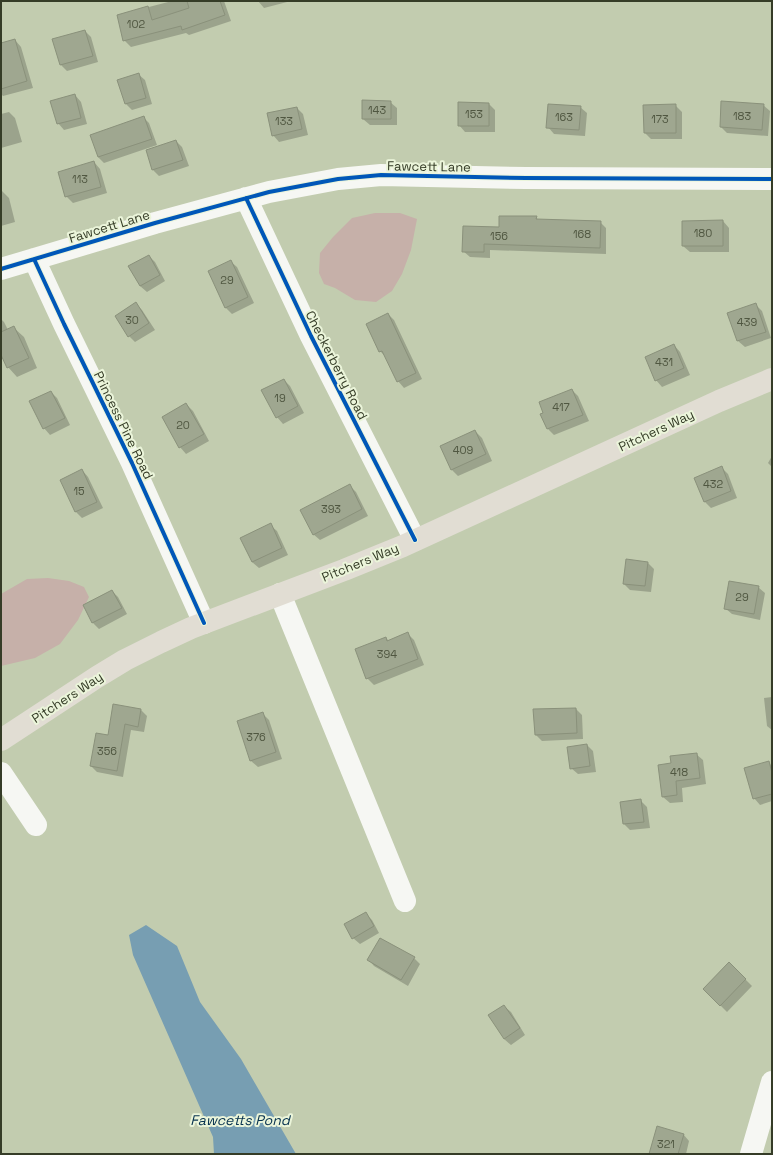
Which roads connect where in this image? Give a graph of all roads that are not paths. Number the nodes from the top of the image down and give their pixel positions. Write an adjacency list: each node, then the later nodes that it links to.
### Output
1 (772, 179): 2 (street, Fawcett Lane)
2 (246, 198): 3 (street, Fawcett Lane); 6 (street, Checkerberry Road)
3 (34, 259): 4 (street, Fawcett Lane); 8 (street, Princess Pine Road)
4 (1, 269)
5 (772, 379): 6 (main road, Pitchers Way)
6 (415, 540): 7 (main road, Pitchers Way)
7 (280, 594): 8 (main road, Pitchers Way); 12 (street)
8 (204, 623): 9 (main road, Pitchers Way)
9 (1, 740)
10 (1, 773): 11 (street)
11 (36, 825)
12 (405, 901)
13 (772, 1082): 14 (street)
14 (751, 1154)

